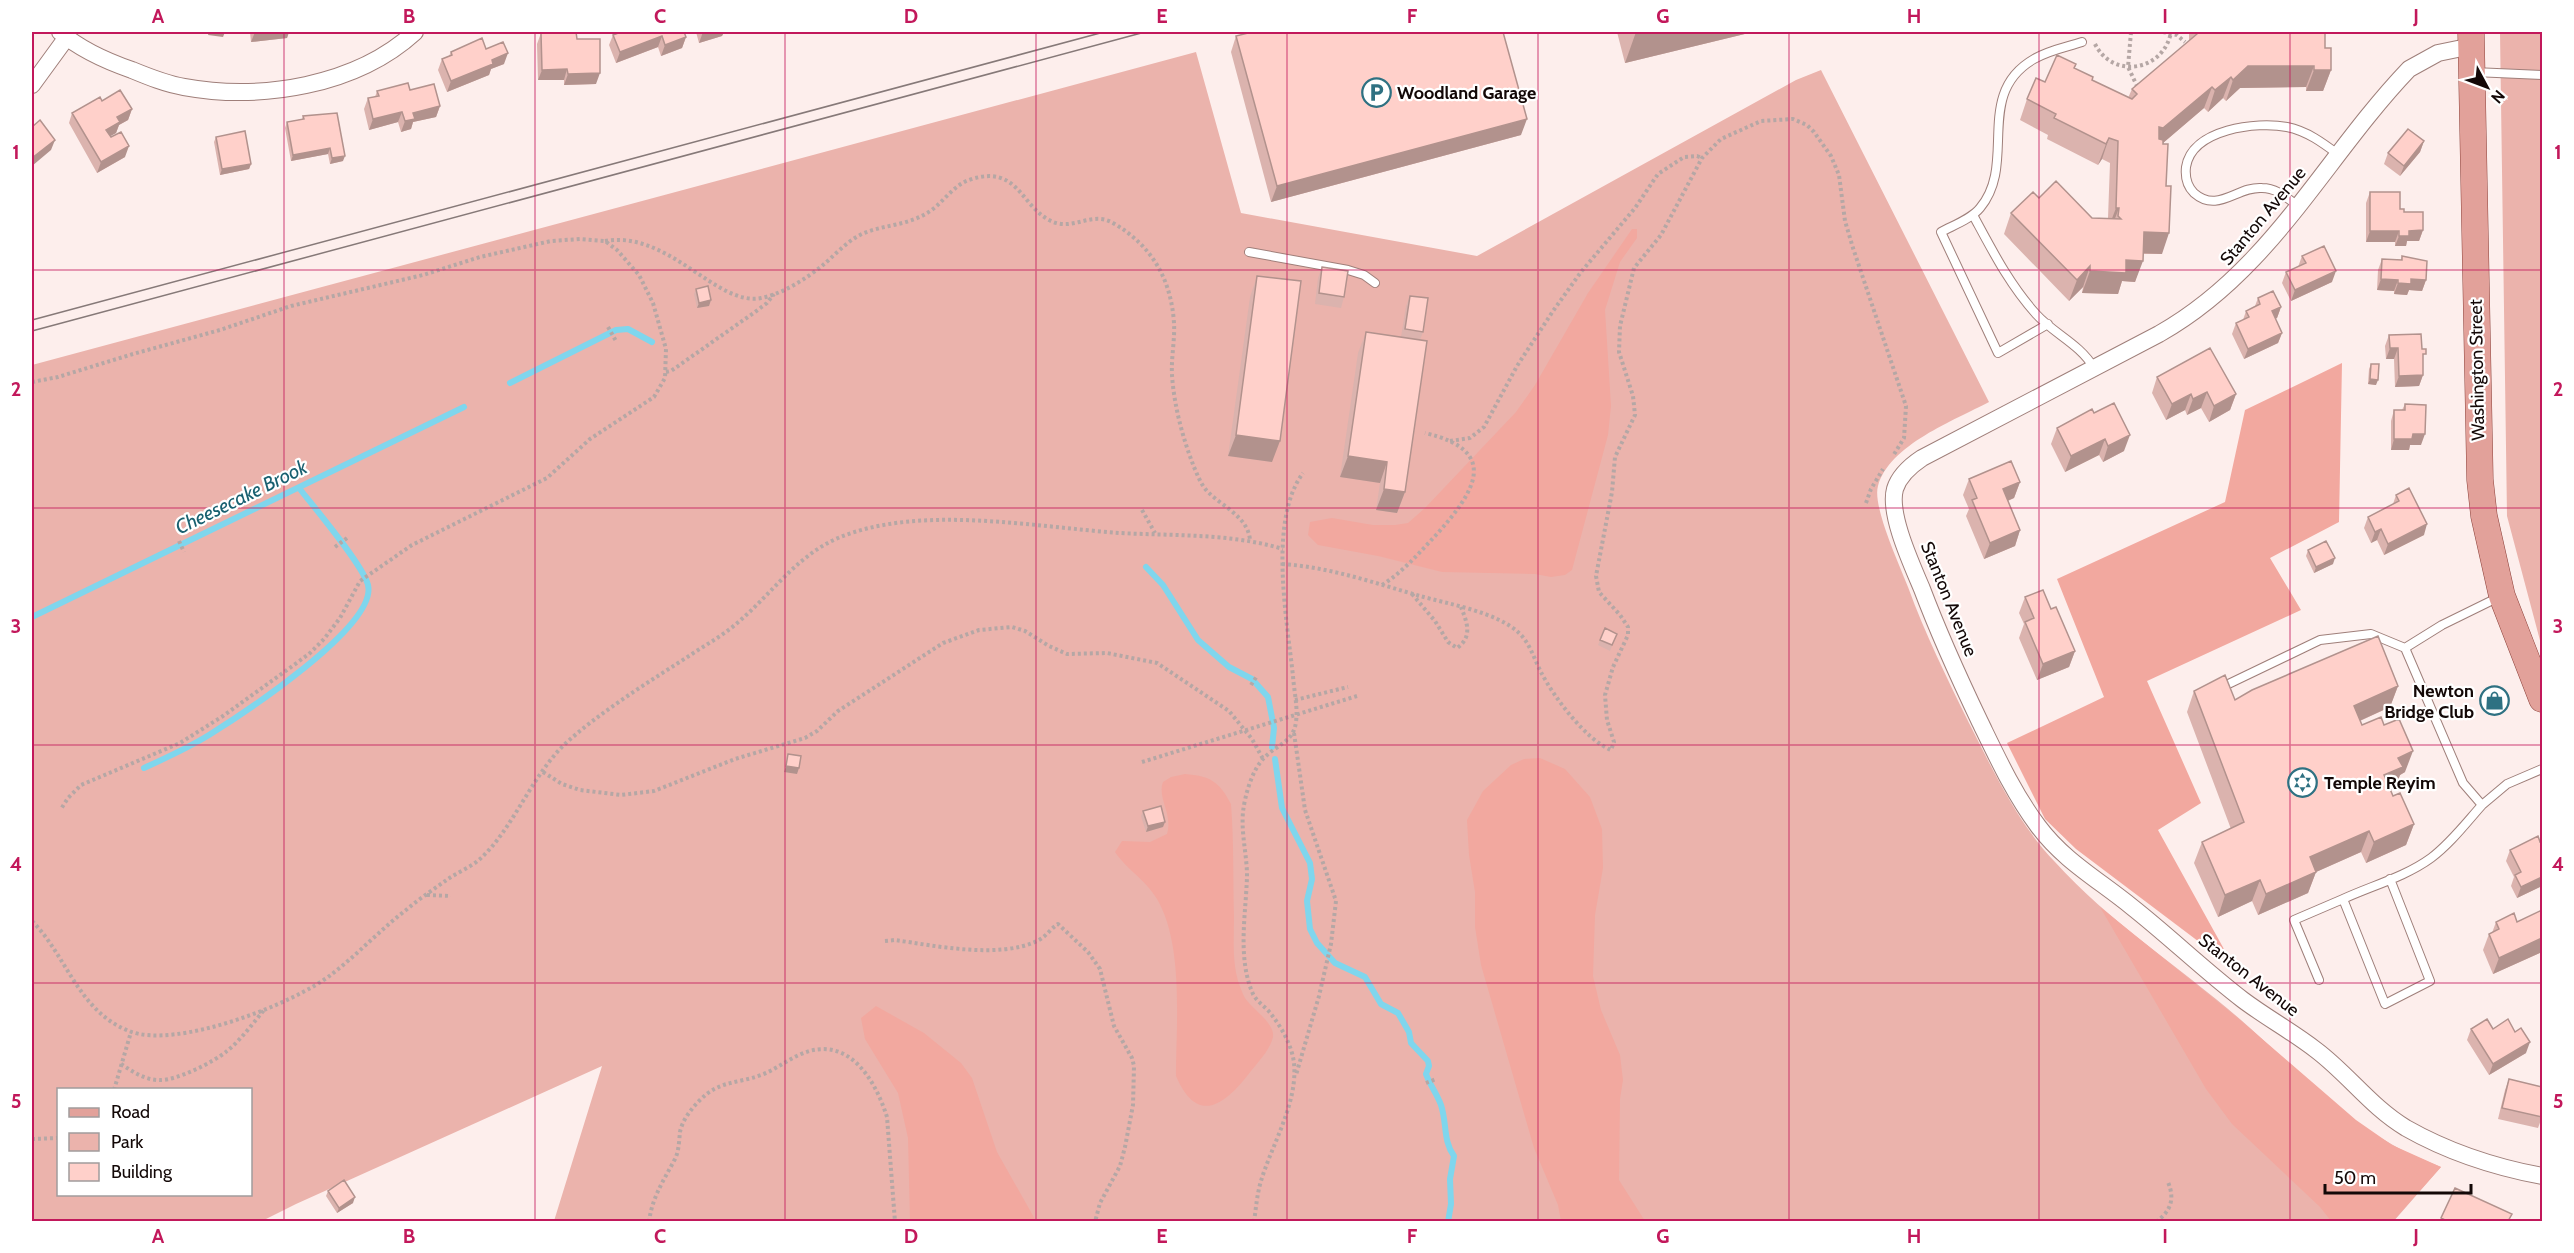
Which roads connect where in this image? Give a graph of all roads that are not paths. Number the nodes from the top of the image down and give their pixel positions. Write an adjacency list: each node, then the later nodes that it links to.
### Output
1 (415, 32): 2 (street)
2 (65, 34): 7 (street)
3 (2471, 39): 5 (main road, Washington Street); 8 (street, Stanton Avenue)
4 (2082, 42): 10 (lane)
5 (2473, 72): 6 (lane); 15 (main road, Washington Street)
6 (2542, 75)
7 (32, 85)
8 (2339, 155): 9 (street, Stanton Avenue); 9 (lane)
9 (2298, 206): 14 (street, Stanton Avenue)
10 (1973, 215): 13 (lane); 13 (lane)
11 (1249, 252): 12 (lane)
12 (1375, 283)
13 (2048, 324): 14 (lane)
14 (2094, 368): 24 (street, Stanton Avenue)
15 (2502, 596): 16 (lane); 18 (main road, Washington Street)
16 (2405, 648): 17 (lane); 20 (lane)
17 (2211, 692)
18 (2542, 699)
19 (2542, 769): 20 (lane)
20 (2482, 805): 21 (lane)
21 (2390, 879): 22 (lane); 22 (lane)
22 (2343, 899): 23 (lane)
23 (2319, 980)
24 (2542, 1176)

